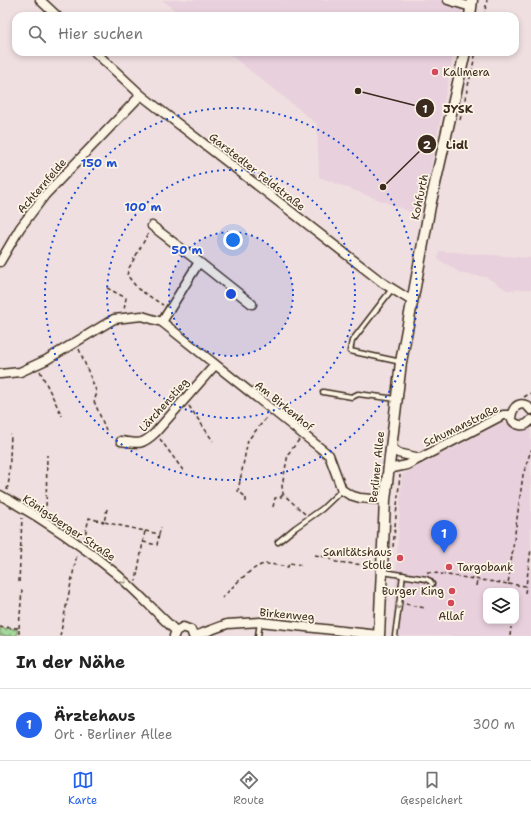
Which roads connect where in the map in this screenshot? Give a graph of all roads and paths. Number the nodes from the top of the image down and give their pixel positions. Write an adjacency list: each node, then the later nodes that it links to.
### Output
1 (40, 0): 6 (street)
2 (448, 0): 5 (street)
3 (481, 0): 4 (path)
4 (487, 1): 7 (path)
5 (471, 8)
6 (53, 12)
7 (485, 12)
8 (99, 56): 10 (street, Garstedter Feldstraße)
9 (464, 56): 16 (street, Kohfurth)
10 (141, 95): 12 (street, Achternfelde); 15 (street, Garstedter Feldstraße)
11 (152, 226): 13 (street); 18 (path)
12 (0, 262)
13 (199, 262): 17 (street); 18 (street)
14 (107, 288): 19 (path)
15 (392, 289): 16 (street, Garstedter Feldstraße); 22 (lane)
16 (412, 301): 22 (street, Berliner Allee)
17 (252, 304)
18 (170, 309): 20 (street)
19 (123, 318): 20 (street, Am Birkenhof); 21 (street, Am Birkenhof)
20 (162, 322): 24 (street, Am Birkenhof)
21 (76, 342): 23 (street, Am Birkenhof); 34 (path)
22 (401, 362): 27 (street, Berliner Allee)
23 (37, 364): 25 (street, Am Birkenhof); 31 (path)
24 (215, 365): 28 (street, Lärchenstieg); 30 (street, Am Birkenhof)
25 (0, 374)
26 (323, 392): 27 (lane)
27 (396, 399): 40 (street, Berliner Allee)
28 (184, 400): 35 (street, Lärchenstieg); 39 (path)
29 (531, 410): 32 (street, Schumanstraße)
30 (272, 411): 37 (street, Am Birkenhof); 51 (path)
31 (62, 416)
32 (511, 416): 33 (street, Schumanstraße); 43 (street, Schumanstraße)
33 (531, 420)
34 (106, 430)
35 (155, 433): 38 (street, Lärchenstieg); 46 (path)
36 (11, 434): 49 (path)
37 (302, 434): 47 (street, Am Birkenhof); 48 (path)
38 (121, 441)
39 (213, 441)
40 (391, 447): 43 (street, Schumanstraße); 45 (street, Berliner Allee)
41 (531, 450): 74 (path)
42 (47, 455): 57 (path)
43 (420, 458): 44 (street, Schumanstraße)
44 (399, 467): 45 (street, Schumanstraße); 64 (path)
45 (388, 469): 50 (street, Berliner Allee)
46 (185, 473)
47 (342, 490): 50 (street); 55 (lane)
48 (283, 494): 53 (path); 55 (path)
49 (3, 497): 52 (street, Königsberger Straße)
50 (385, 500): 68 (street, Berliner Allee)
51 (246, 502)
52 (22, 508): 57 (street, Königsberger Straße); 72 (path)
53 (273, 508)
54 (107, 509): 56 (path)
55 (309, 518): 62 (lane)
56 (104, 522): 59 (path); 63 (path)
57 (46, 523): 63 (street, Königsberger Straße)
58 (161, 527): 60 (path)
59 (145, 531): 60 (path); 61 (path)
60 (159, 534): 61 (path)
61 (143, 542): 77 (path)
62 (278, 542)
63 (82, 543): 77 (street, Königsberger Straße, one-way to 77); 89 (path)
64 (394, 543)
65 (531, 549): 76 (path)
66 (315, 555): 68 (path)
67 (302, 565): 80 (path)
68 (383, 570): 70 (lane); 92 (street, Berliner Allee)
69 (423, 572): 71 (path)
70 (403, 575): 73 (lane); 81 (lane)
71 (477, 580): 74 (path); 75 (path)
72 (19, 582)
73 (432, 584)
74 (508, 584): 76 (path)
75 (476, 586)
76 (526, 586): 79 (path)
77 (130, 587): 87 (street, Königsberger Straße)
78 (22, 590): 86 (path)
79 (526, 593)
80 (222, 598)
81 (399, 603): 82 (path); 93 (lane, one-way to 93)
82 (425, 608)
83 (260, 622): 90 (street, Birkenweg); 91 (lane); 92 (street, Birkenweg)
84 (0, 627): 86 (path)
85 (511, 627): 94 (path)
86 (19, 628): 88 (path)
87 (175, 634): 90 (street, Birkenweg)
88 (19, 636)
89 (60, 636)
90 (194, 636)
91 (258, 636)
92 (379, 636)
93 (395, 636)
94 (510, 636)

